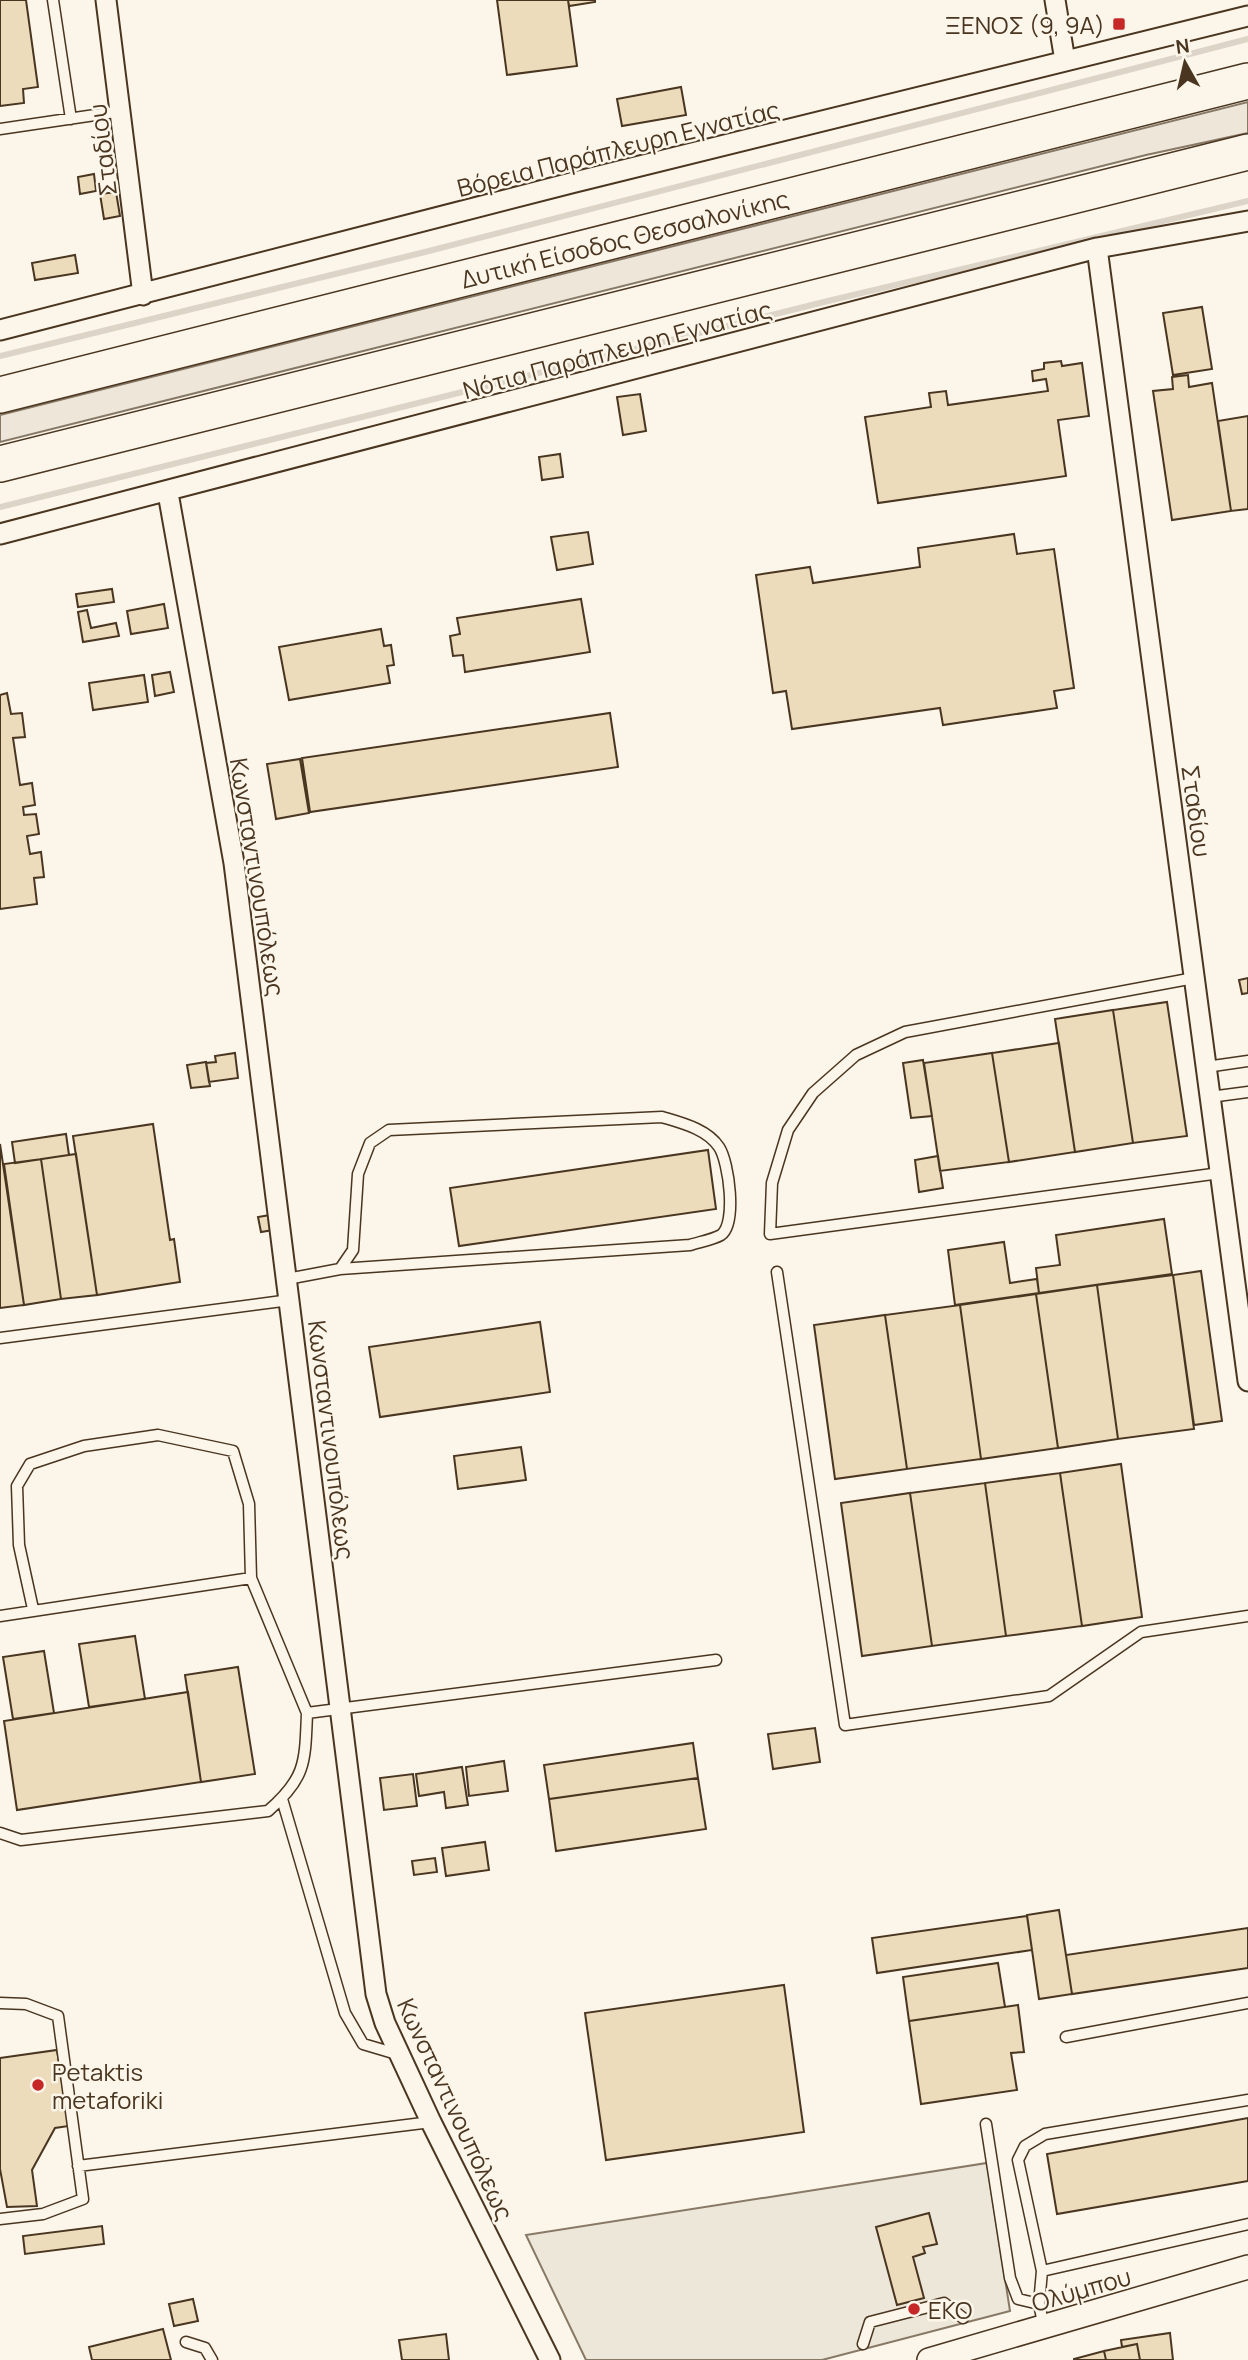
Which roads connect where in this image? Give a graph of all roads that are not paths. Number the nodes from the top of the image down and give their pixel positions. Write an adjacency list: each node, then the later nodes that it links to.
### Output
1 (53, 0): 8 (lane)
2 (106, 0): 7 (street, Σταδίου)
3 (1055, 0): 5 (street)
4 (1248, 16): 5 (street, Βόρεια Παράπλευρη Εγνατίας)
5 (1065, 61): 13 (street, Βόρεια Παράπλευρη Εγνατίας)
6 (1248, 81): 15 (highway, Δυτική Είσοδος Θεσσαλονίκης)
7 (122, 111): 8 (lane); 13 (street, Σταδίου)
8 (71, 119): 9 (lane)
9 (0, 129)
10 (1248, 152): 16 (highway)
11 (1248, 221): 12 (street, Νότια Παράπλευρη Εγνατίας)
12 (1097, 248): 17 (street, Νότια Παράπλευρη Εγνατίας); 19 (street, Σταδίου)
13 (143, 295): 14 (street, Βόρεια Παράπλευρη Εγνατίας)
14 (0, 330)
15 (0, 395)
16 (0, 464)
17 (168, 493): 18 (street, Νότια Παράπλευρη Εγνατίας); 27 (street, Κωνσταντινουπόλεως)
18 (0, 534)
19 (1194, 978): 21 (street, Σταδίου); 24 (lane)
20 (1248, 1061): 21 (lane)
21 (1206, 1067): 23 (street, Σταδίου)
22 (1248, 1092): 23 (lane)
23 (1210, 1097): 24 (street, Σταδίου)
24 (1220, 1173): 30 (street, Σταδίου)
25 (340, 1269): 25 (lane); 27 (lane)
26 (777, 1272): 34 (lane)
27 (287, 1279): 28 (street, Κωνσταντινουπόλεως)
28 (290, 1300): 29 (lane); 36 (street, Κωνσταντινουπόλεως)
29 (0, 1338)
30 (1248, 1381)
31 (251, 1578): 32 (lane); 32 (lane); 37 (lane)
32 (33, 1609): 33 (lane)
33 (0, 1616)
34 (1248, 1616)
35 (716, 1660): 36 (lane)
36 (342, 1709): 37 (lane); 43 (street, Κωνσταντινουπόλεως)
37 (307, 1713): 38 (lane)
38 (282, 1799): 39 (lane); 43 (lane)
39 (0, 1833)
40 (0, 2003): 47 (lane)
41 (1248, 2003): 42 (lane)
42 (1066, 2037)
43 (400, 2056): 45 (street, Κωνσταντινουπόλεως)
44 (1248, 2100): 51 (lane)
45 (431, 2122): 47 (lane); 58 (street, Κωνσταντινουπόλεως)
46 (986, 2124): 52 (lane)
47 (78, 2166): 48 (lane)
48 (0, 2219)
49 (1248, 2224): 51 (lane)
50 (1248, 2267): 54 (street, Ολύμπου)
51 (1042, 2271): 52 (lane)
52 (1039, 2304): 54 (lane)
53 (963, 2318): 56 (lane)
54 (1044, 2328): 59 (street, Ολύμπου)
55 (186, 2342): 57 (lane)
56 (863, 2344)
57 (212, 2360)
58 (550, 2360)
59 (929, 2360)

